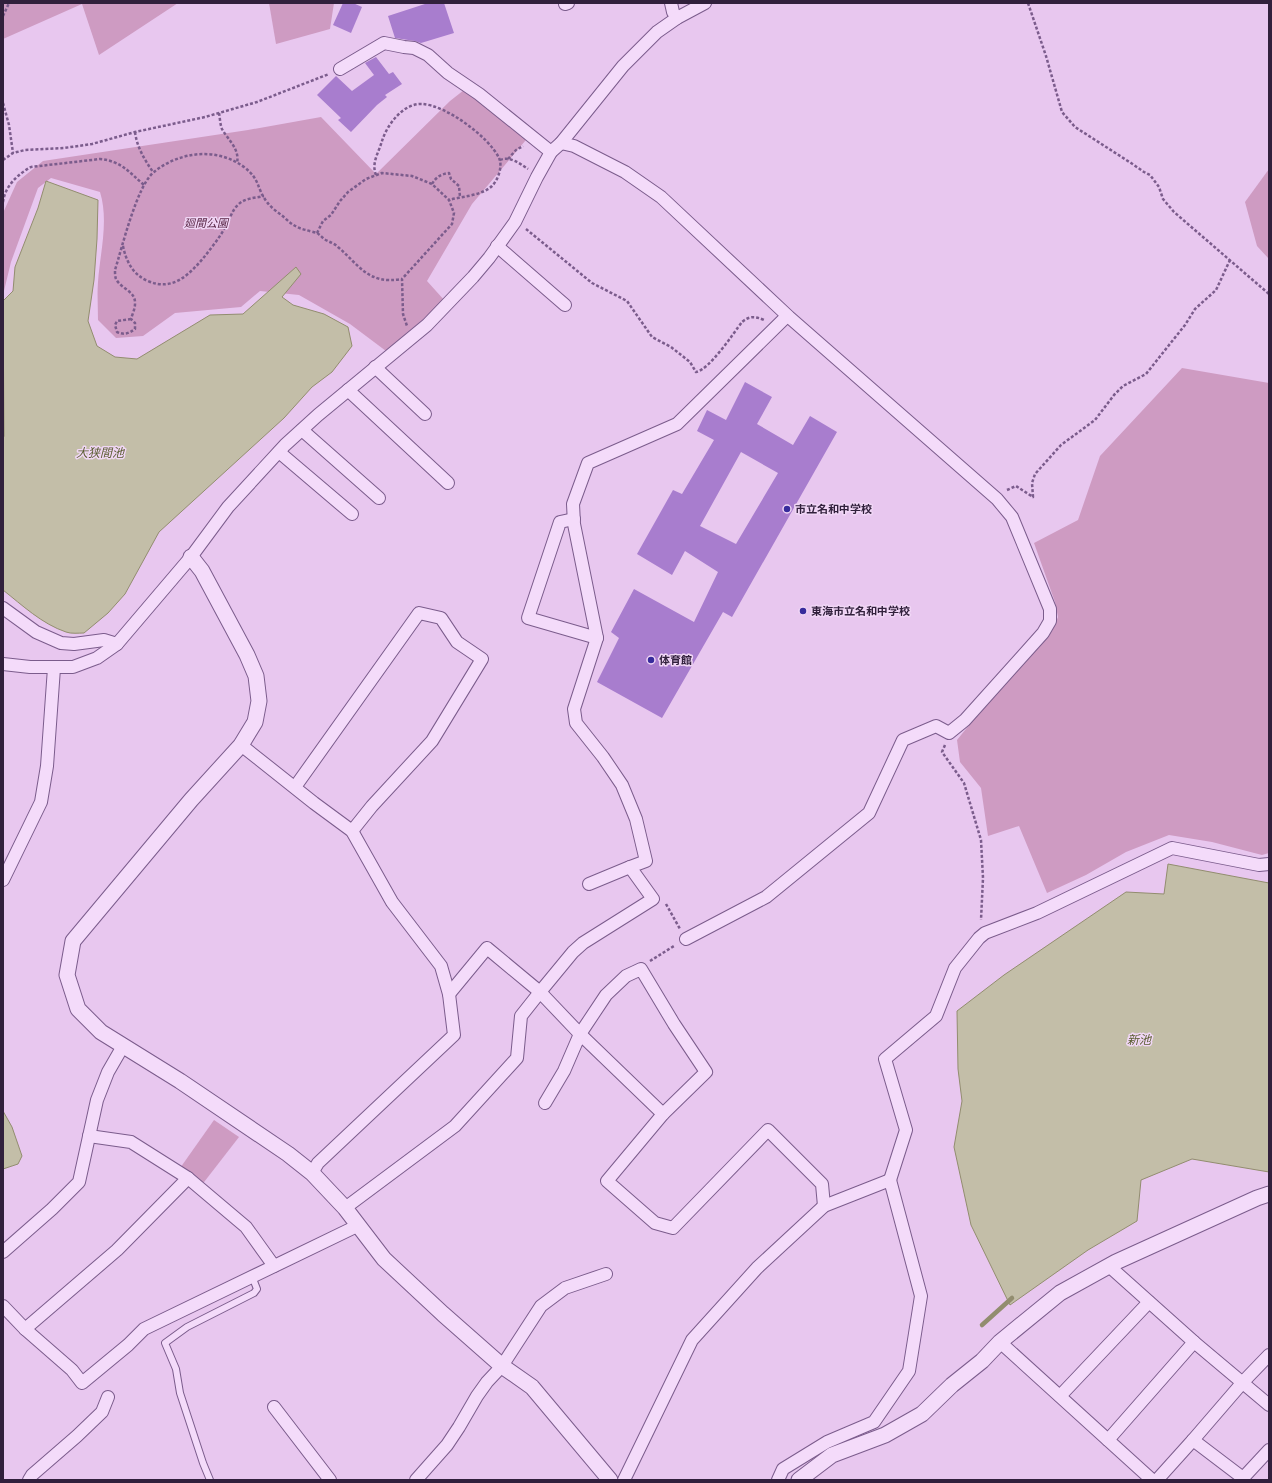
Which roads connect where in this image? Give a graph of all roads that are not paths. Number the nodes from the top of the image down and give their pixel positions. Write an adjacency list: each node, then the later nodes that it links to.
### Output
1 (671, 3): 3 (street)
2 (705, 3): 3 (street)
3 (677, 18): 5 (street)
4 (340, 69): 6 (street)
5 (561, 143): 6 (street); 9 (street)
6 (551, 152): 7 (street)
7 (496, 246): 8 (street); 10 (street)
8 (565, 305)
9 (787, 316): 18 (street); 32 (street)
10 (375, 367): 11 (street); 12 (street)
11 (348, 390): 13 (street); 15 (street)
12 (425, 414)
13 (302, 430): 14 (street); 16 (street)
14 (279, 452): 17 (street); 19 (street)
15 (448, 483)
16 (379, 498)
17 (352, 514)
18 (574, 519): 21 (street); 21 (street)
19 (191, 557): 22 (street); 25 (street)
20 (3, 608): 22 (street)
21 (597, 638): 29 (street)
22 (117, 644): 24 (street)
23 (3, 664): 24 (street)
24 (54, 668): 30 (street)
25 (241, 744): 26 (street); 36 (street)
26 (295, 787): 27 (street); 27 (street)
27 (352, 831): 34 (street)
28 (1269, 864): 42 (street)
29 (630, 867): 31 (street); 33 (street)
30 (3, 880)
31 (589, 884)
32 (686, 939)
33 (540, 992): 34 (street); 35 (street); 45 (street)
34 (449, 994): 40 (street)
35 (580, 1034): 37 (street); 38 (street); 38 (street)
36 (123, 1046): 39 (street); 40 (street)
37 (545, 1103)
38 (663, 1114): 44 (street)
39 (89, 1136): 41 (street); 47 (street)
40 (312, 1173): 45 (street)
41 (188, 1178): 48 (street); 54 (street)
42 (890, 1180): 44 (street); 73 (street)
43 (1269, 1194): 49 (street)
44 (824, 1206): 72 (street)
45 (345, 1208): 46 (street)
46 (357, 1226): 48 (street); 58 (street)
47 (3, 1252)
48 (274, 1266): 51 (street)
49 (1109, 1266): 52 (street); 55 (street)
50 (606, 1274): 58 (street)
51 (252, 1276): 54 (street); 68 (lane)
52 (1149, 1302): 56 (street); 60 (street)
53 (3, 1306): 54 (street)
54 (25, 1329)
55 (1000, 1342): 60 (street); 74 (street)
56 (1194, 1342): 59 (street); 64 (street)
57 (1269, 1355): 59 (street)
58 (502, 1366): 70 (street); 71 (street)
59 (1243, 1382): 62 (street); 65 (street)
60 (1060, 1396): 64 (street)
61 (108, 1397): 67 (street)
62 (1269, 1405)
63 (274, 1407): 69 (street)
64 (1108, 1440): 75 (street)
65 (1193, 1440): 66 (street); 76 (street)
66 (1269, 1450)
67 (28, 1480)
68 (210, 1480)
69 (330, 1480)
70 (416, 1480)
71 (610, 1480)
72 (624, 1480)
73 (778, 1480)
74 (799, 1480)
75 (1152, 1480)
76 (1157, 1480)

